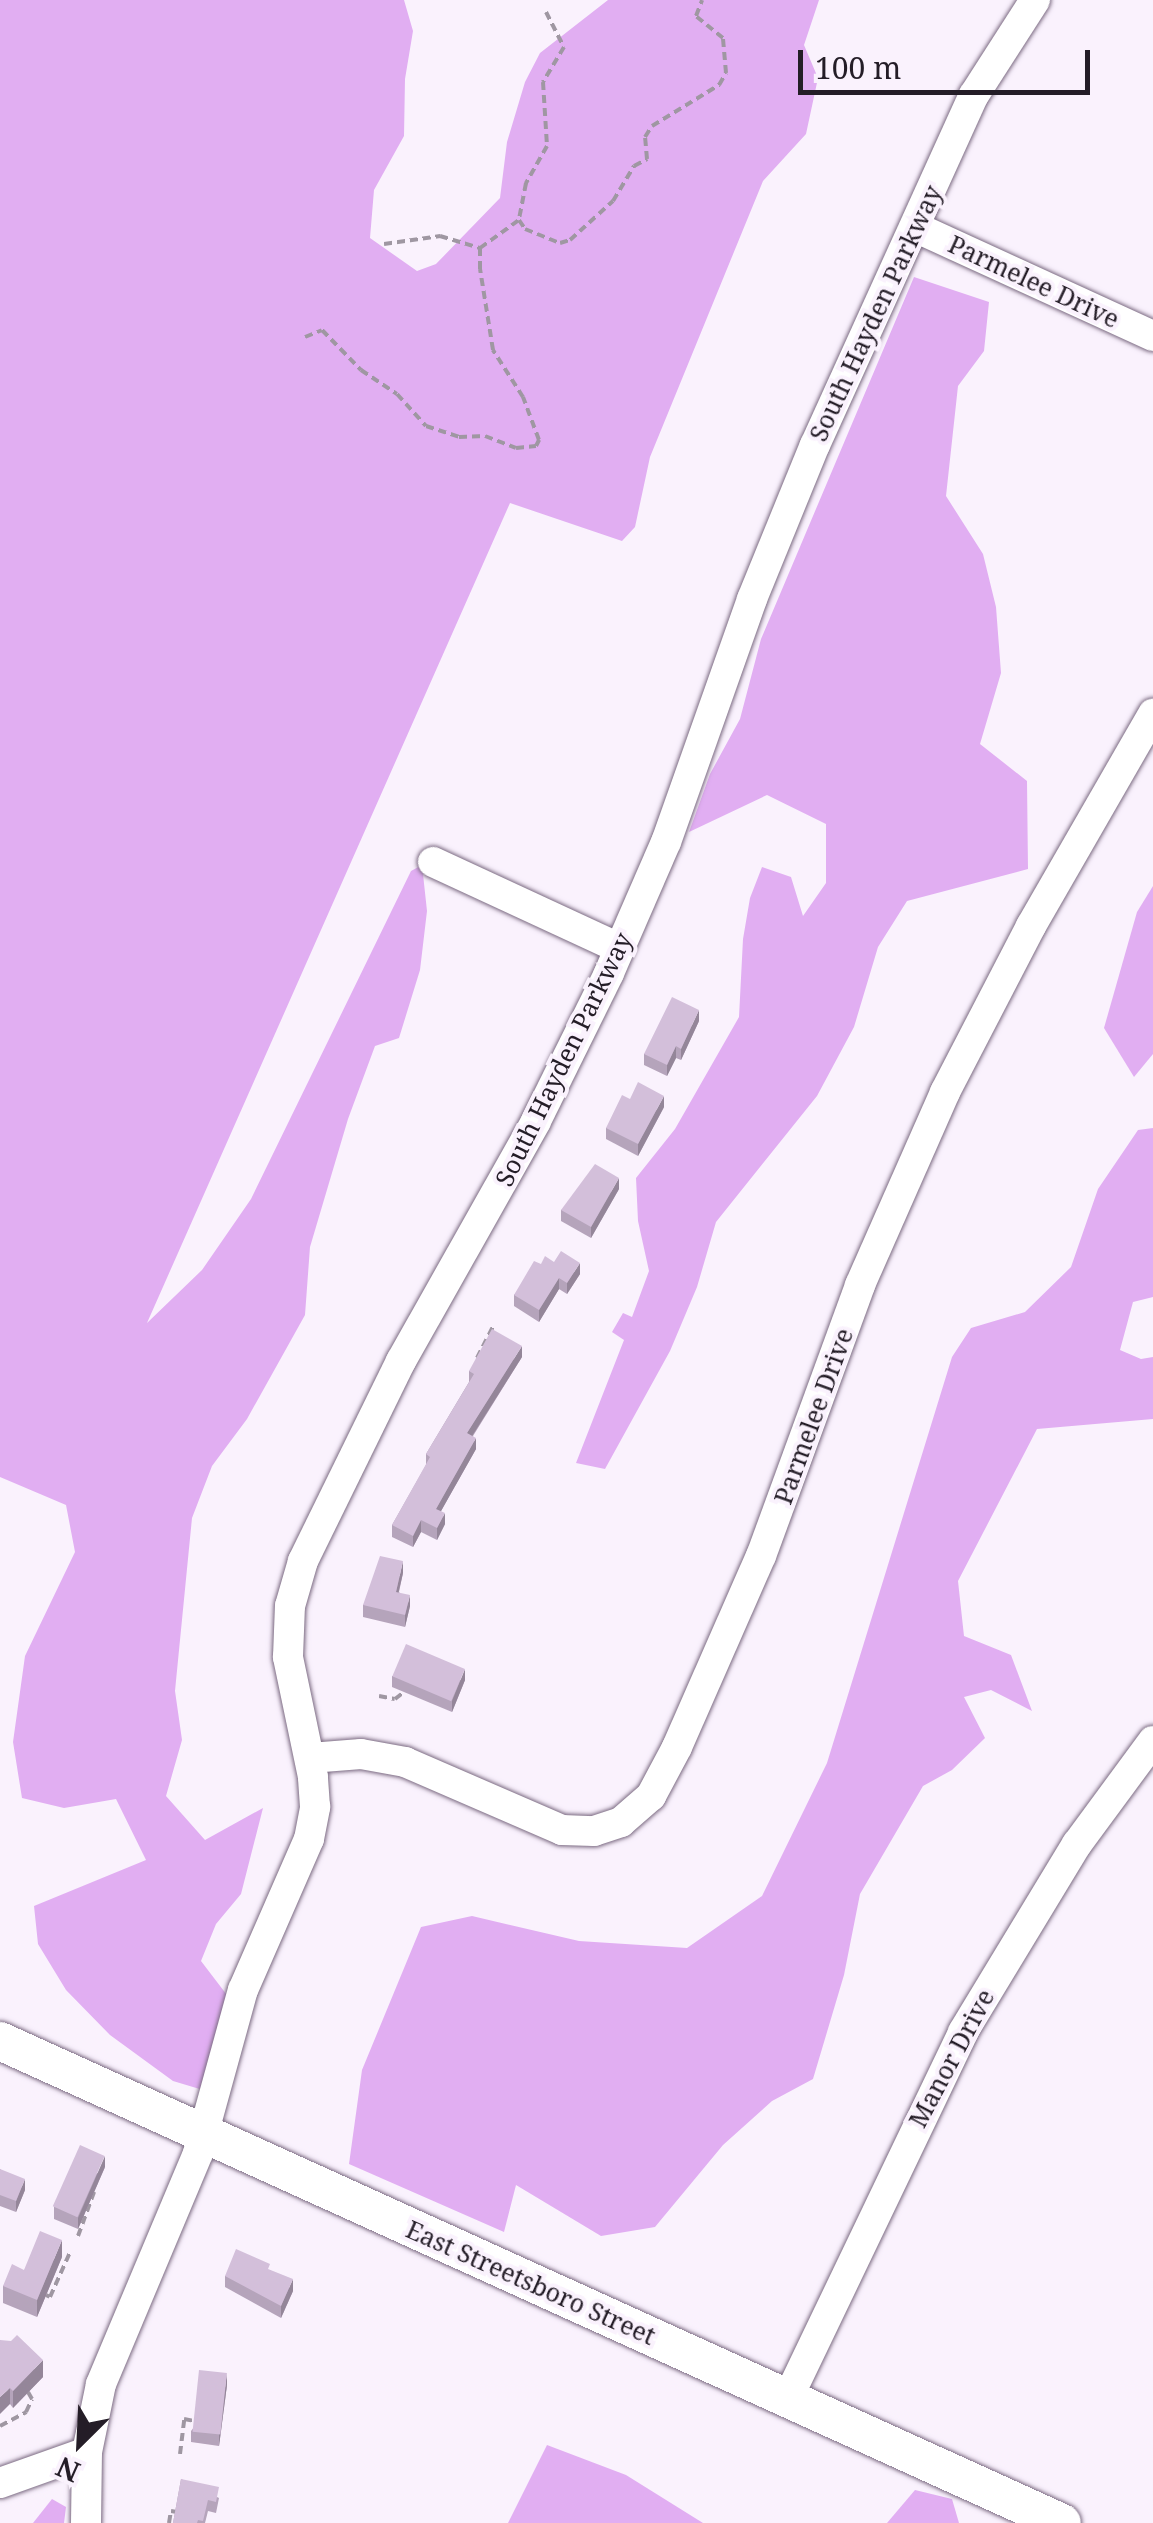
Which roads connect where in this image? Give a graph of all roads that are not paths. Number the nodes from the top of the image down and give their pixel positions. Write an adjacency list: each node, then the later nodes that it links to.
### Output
1 (1035, 0): 2 (street, South Hayden Parkway)
2 (915, 228): 3 (street, Parmelee Drive); 6 (street, South Hayden Parkway)
3 (1153, 336)
4 (1153, 714): 8 (street, Parmelee Drive)
5 (433, 862): 6 (street)
6 (619, 948): 8 (street, South Hayden Parkway)
7 (1153, 1741): 11 (street, Manor Drive)
8 (310, 1758): 10 (street, South Hayden Parkway)
9 (0, 2041): 10 (main road, East Streetsboro Street)
10 (203, 2133): 11 (main road, East Streetsboro Street); 12 (street, South Hayden Parkway)
11 (788, 2398): 15 (main road, East Streetsboro Street)
12 (87, 2452): 13 (street); 14 (street, South Hayden Parkway)
13 (0, 2482)
14 (86, 2523)
15 (1062, 2523)

